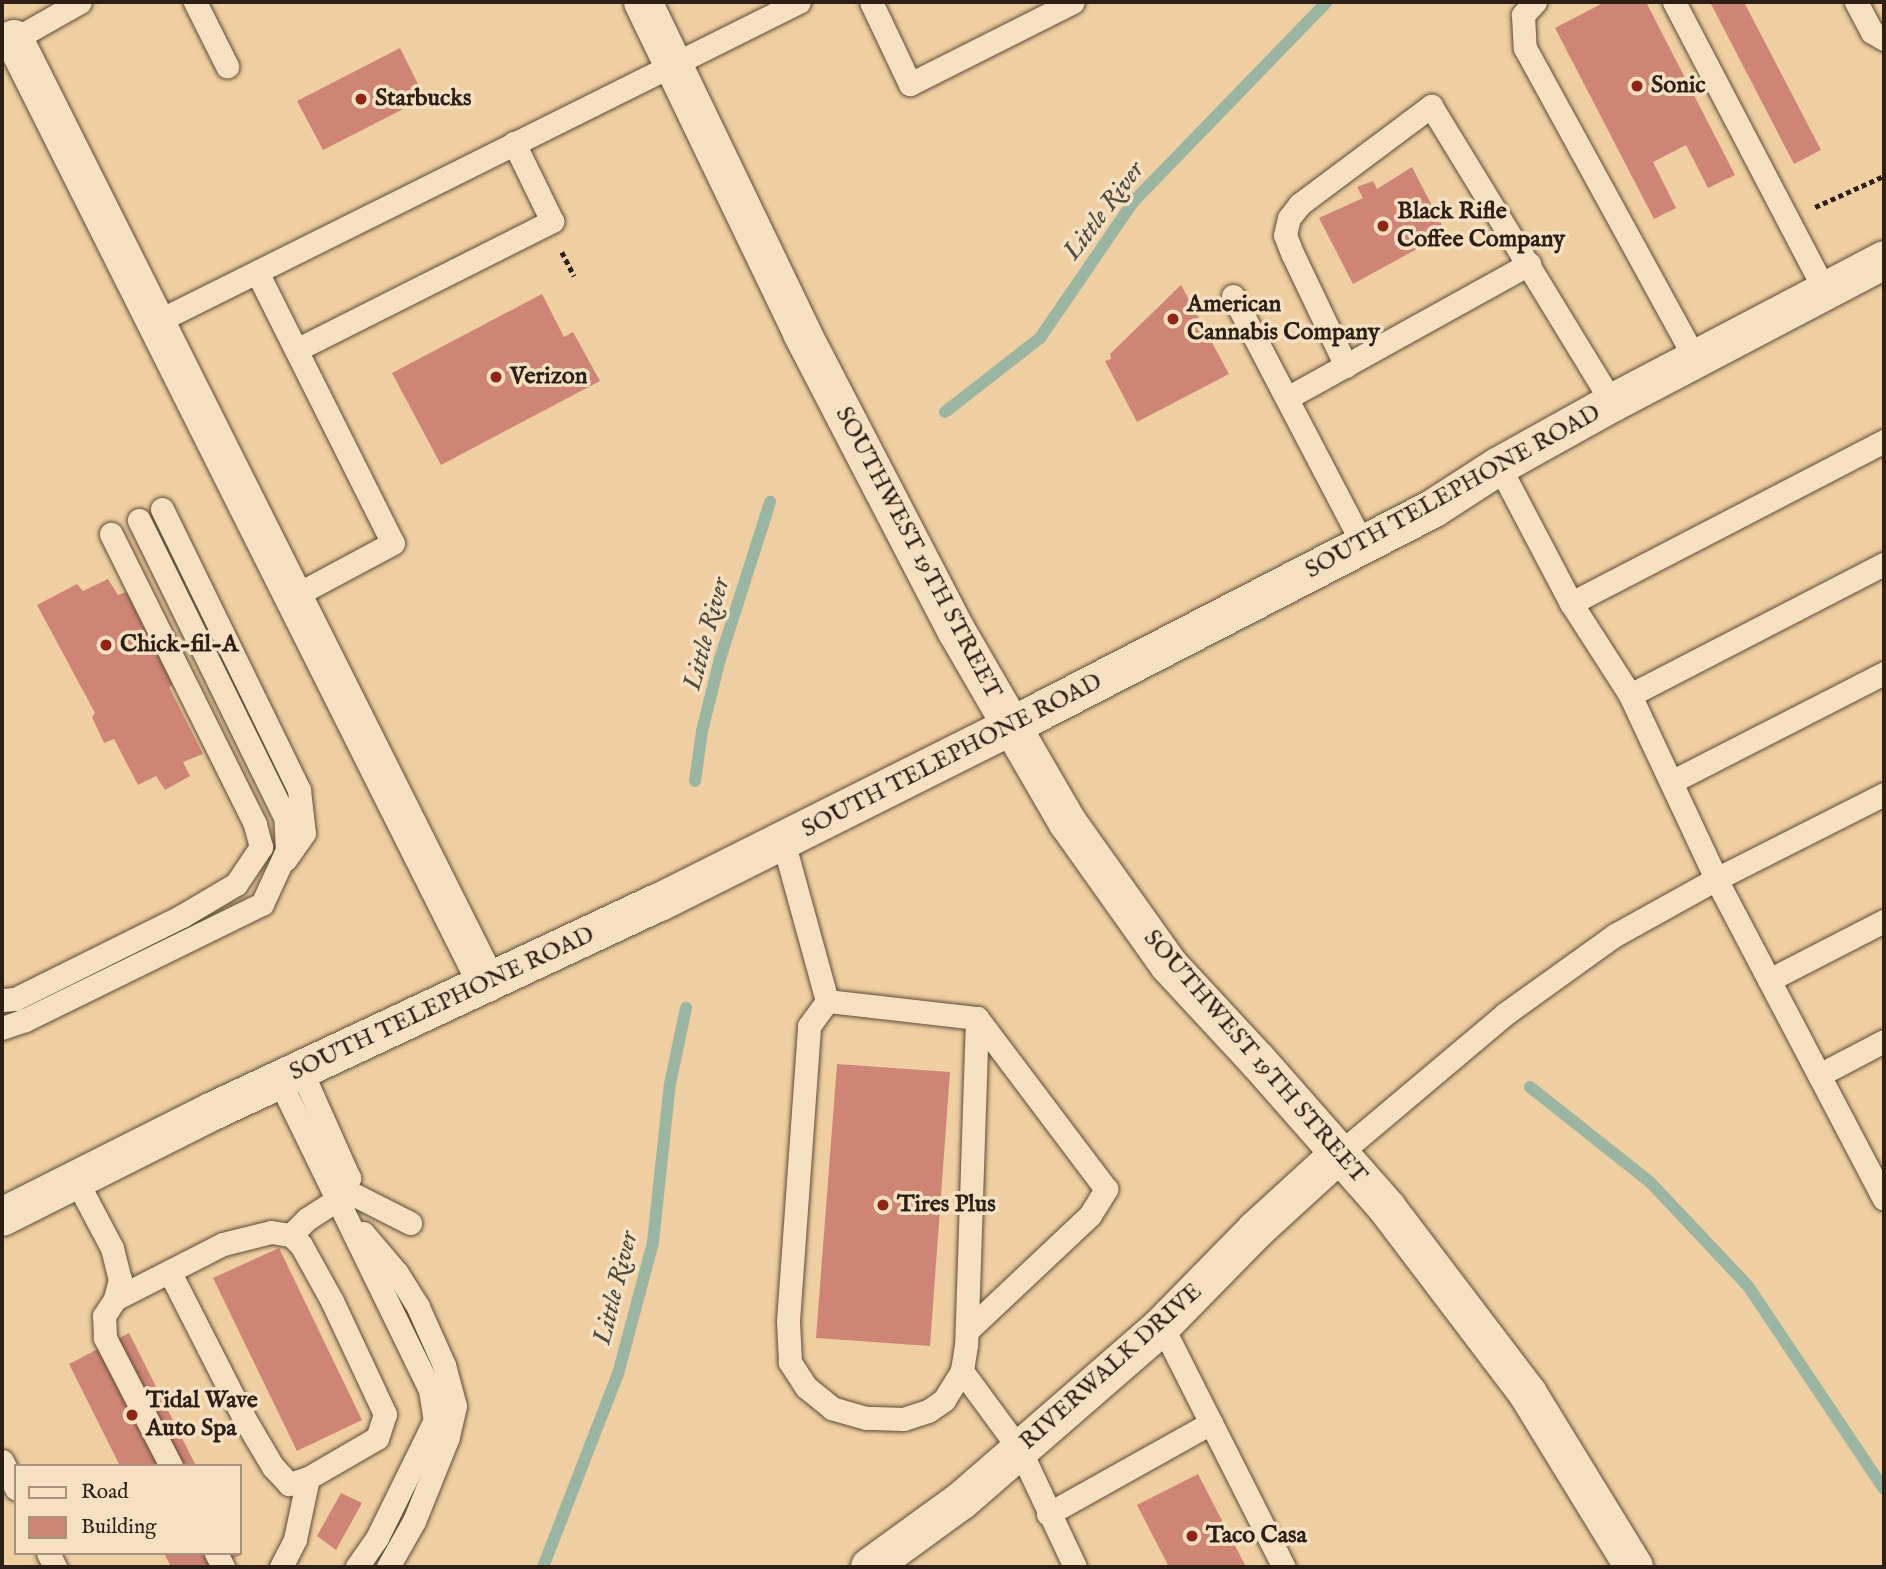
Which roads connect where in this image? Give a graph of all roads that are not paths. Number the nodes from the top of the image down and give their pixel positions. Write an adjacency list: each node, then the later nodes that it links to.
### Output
1 (80, 2): 11 (lane)
2 (195, 2): 13 (lane)
3 (643, 2): 12 (main road, SOUTHWEST 19TH STREET)
4 (799, 2): 12 (lane)
5 (871, 2): 6 (lane)
6 (1073, 2)
7 (1535, 2): 22 (lane)
8 (1674, 2): 18 (lane)
9 (1856, 2): 10 (lane)
10 (1884, 38)
11 (8, 43): 20 (main road)
12 (673, 65): 14 (lane); 37 (main road, SOUTHWEST 19TH STREET)
13 (227, 66)
14 (513, 143): 17 (lane); 21 (lane)
15 (1884, 260): 18 (main road, SOUTH TELEPHONE ROAD)
16 (1529, 264): 23 (lane); 23 (lane); 25 (lane)
17 (257, 272): 20 (lane); 21 (lane)
18 (1825, 291): 22 (main road, SOUTH TELEPHONE ROAD)
19 (1233, 296): 24 (lane)
20 (156, 322): 33 (main road)
21 (296, 350): 33 (lane)
22 (1695, 359): 25 (main road, SOUTH TELEPHONE ROAD)
23 (1346, 366): 24 (lane)
24 (1287, 398): 31 (lane)
25 (1612, 403): 27 (main road, SOUTH TELEPHONE ROAD)
26 (1884, 441): 34 (lane)
27 (1499, 466): 31 (main road, SOUTH TELEPHONE ROAD); 34 (lane)
28 (162, 509): 41 (lane)
29 (139, 520): 41 (lane)
30 (111, 534): 46 (lane)
31 (1363, 545): 37 (main road, SOUTH TELEPHONE ROAD)
32 (1884, 565): 36 (lane)
33 (295, 596): 45 (main road)
34 (1571, 603): 36 (lane)
35 (1884, 673): 38 (lane)
36 (1630, 695): 38 (lane)
37 (1012, 726): 40 (main road, SOUTH TELEPHONE ROAD); 53 (main road, SOUTHWEST 19TH STREET)
38 (1671, 782): 42 (lane)
39 (1884, 794): 42 (lane)
40 (783, 841): 45 (main road, SOUTH TELEPHONE ROAD); 47 (lane)
41 (276, 874): 49 (lane)
42 (1716, 879): 44 (lane); 53 (lane)
43 (1884, 921): 44 (lane)
44 (1769, 980): 52 (lane)
45 (487, 983): 51 (main road, SOUTH TELEPHONE ROAD)
46 (2, 1000)
47 (827, 1001): 48 (lane); 67 (lane)
48 (977, 1018): 66 (lane); 66 (lane)
49 (2, 1028)
50 (1884, 1041): 52 (lane)
51 (290, 1075): 55 (main road, SOUTH TELEPHONE ROAD); 57 (lane); 57 (lane)
52 (1819, 1075): 54 (lane)
53 (1340, 1153): 65 (main road, RIVERWALK DRIVE); 81 (main road, SOUTHWEST 19TH STREET)
54 (1876, 1164): 56 (lane)
55 (76, 1180): 58 (main road, SOUTH TELEPHONE ROAD); 61 (lane)
56 (1884, 1199)
57 (344, 1203): 59 (lane); 60 (lane); 76 (lane); 77 (lane)
58 (2, 1217)
59 (410, 1223)
60 (291, 1236): 62 (lane); 72 (lane)
61 (106, 1237): 63 (lane); 64 (lane)
62 (170, 1273): 63 (lane); 72 (lane)
63 (148, 1284): 64 (lane)
64 (115, 1299): 71 (lane)
65 (1162, 1325): 68 (lane); 69 (main road, RIVERWALK DRIVE)
66 (967, 1331): 67 (lane)
67 (962, 1371): 69 (lane)
68 (1211, 1423): 74 (lane); 80 (lane)
69 (1020, 1450): 74 (lane); 78 (main road, RIVERWALK DRIVE)
70 (2, 1461): 73 (lane)
71 (170, 1464)
72 (308, 1478): 75 (lane)
73 (14, 1485)
74 (1048, 1514): 79 (lane)
75 (281, 1567)
76 (357, 1567)
77 (388, 1567)
78 (870, 1567)
79 (1075, 1567)
80 (1284, 1567)
81 (1634, 1567)

